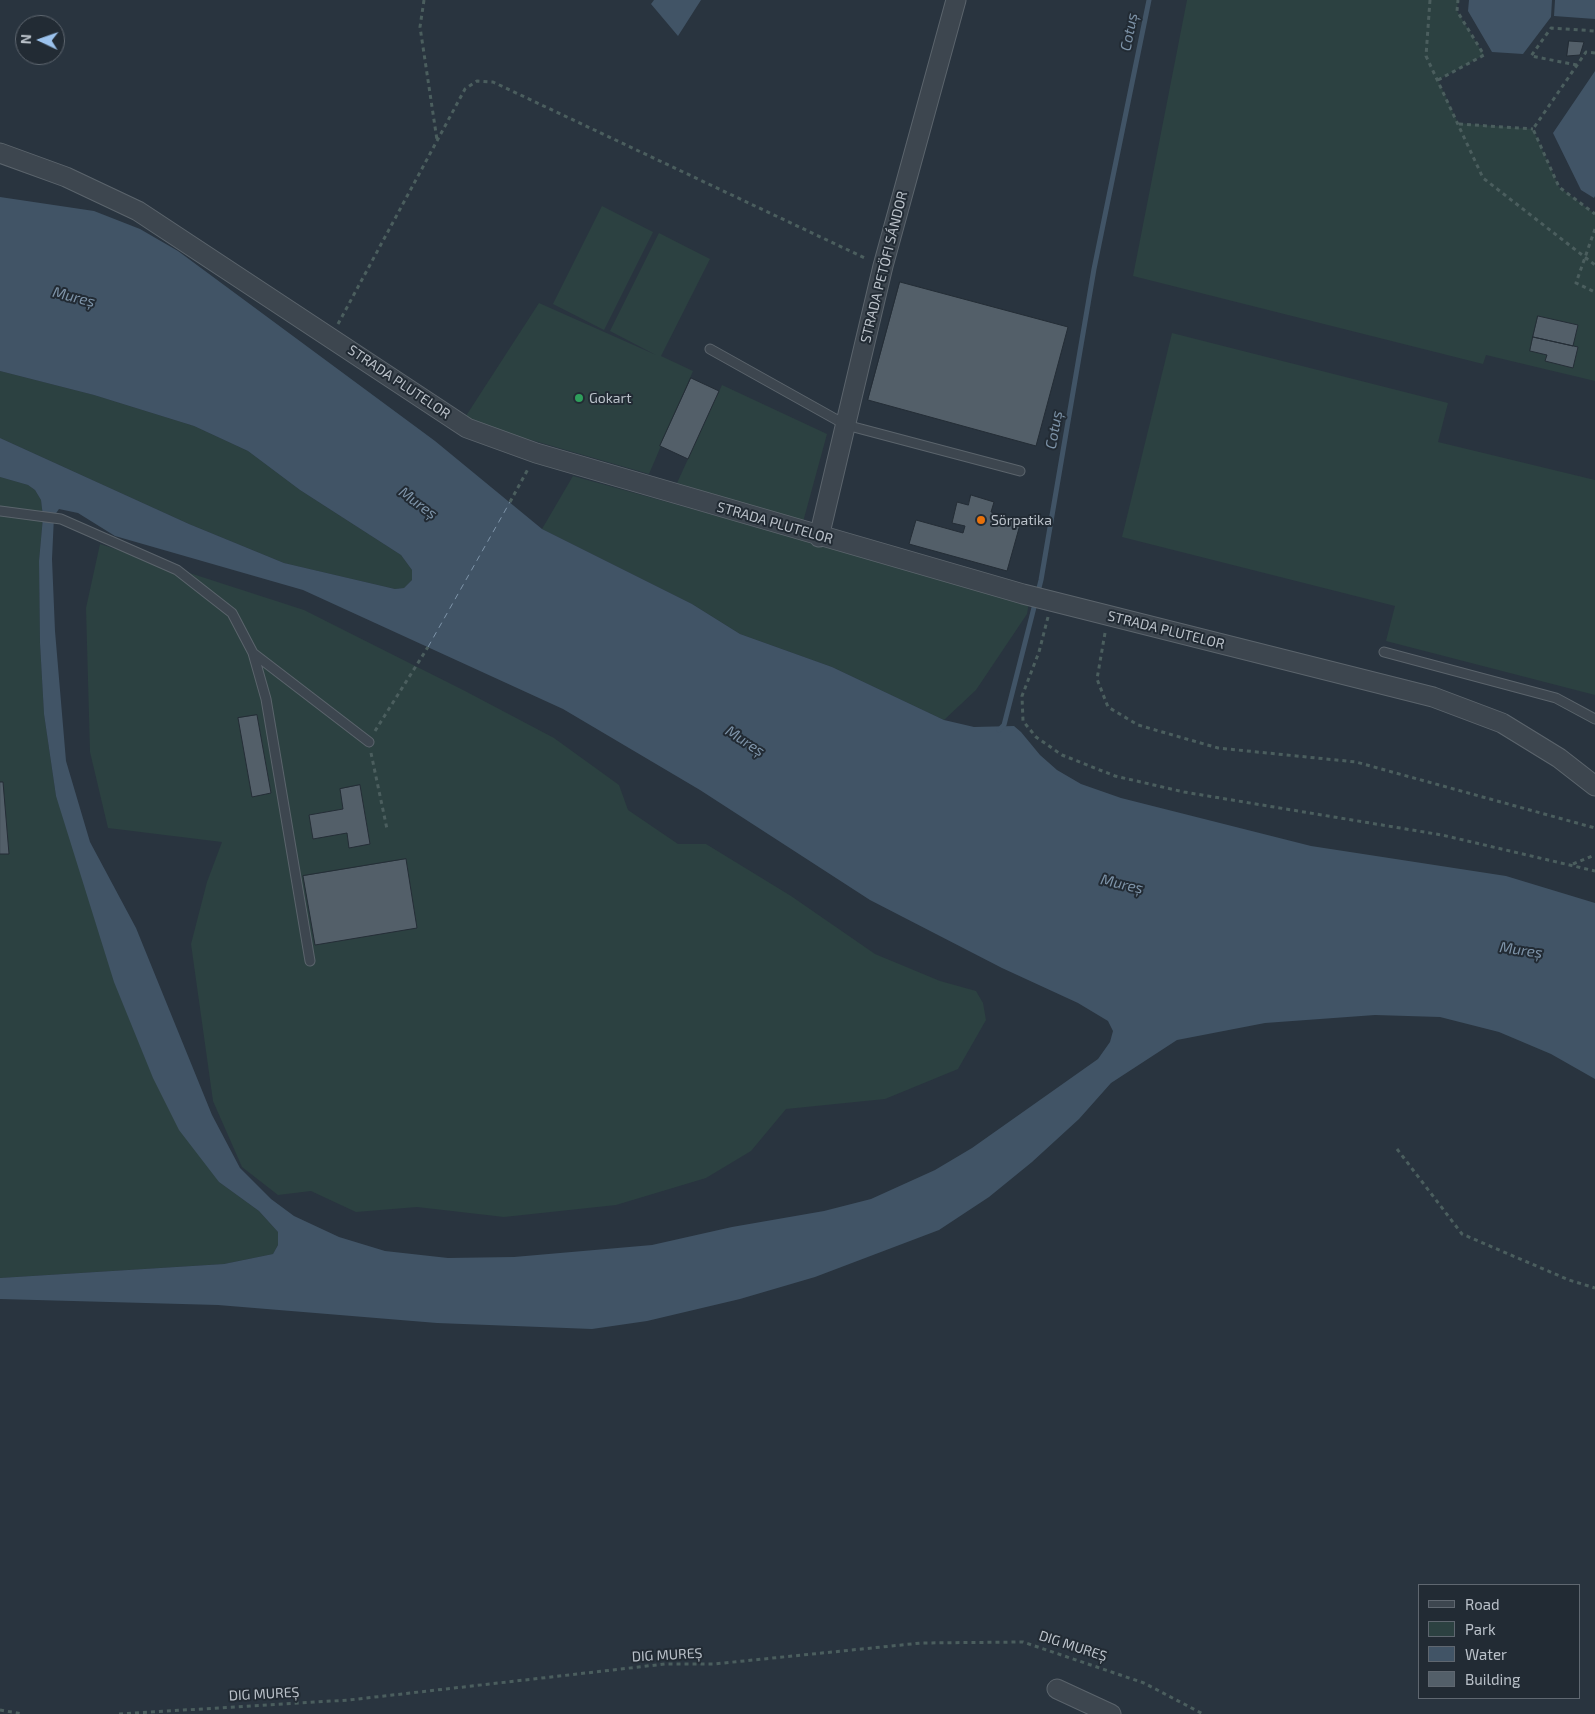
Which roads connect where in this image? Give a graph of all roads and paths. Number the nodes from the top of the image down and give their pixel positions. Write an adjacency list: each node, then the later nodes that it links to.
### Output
1 (424, 0): 11 (path)
2 (956, 0): 17 (street, STRADA PETÖFI SÁNDOR)
3 (1430, 0): 8 (path)
4 (1458, 0): 8 (path)
5 (1595, 31): 7 (path)
6 (1595, 53): 7 (path)
7 (1577, 65): 10 (path)
8 (1438, 80): 9 (path)
9 (1458, 124): 10 (path); 15 (path)
10 (1533, 129): 13 (path)
11 (437, 141): 17 (path); 19 (path)
12 (0, 153): 19 (street, STRADA PLUTELOR)
13 (1595, 214)
14 (1595, 229): 15 (path)
15 (1586, 258): 16 (path); 18 (path)
16 (1595, 265)
17 (883, 266): 21 (street, STRADA PETÖFI SÁNDOR)
18 (1595, 292)
19 (331, 338): 22 (street, STRADA PLUTELOR)
20 (710, 349): 21 (lane)
21 (846, 425): 23 (lane); 26 (street, STRADA PETÖFI SÁNDOR)
22 (536, 453): 24 (path); 26 (street, STRADA PLUTELOR)
23 (1020, 471)
24 (510, 502)
25 (0, 511): 31 (lane)
26 (820, 537): 27 (street, STRADA PLUTELOR)
27 (1052, 611): 28 (street, STRADA PLUTELOR); 38 (path)
28 (1108, 616): 34 (street, STRADA PLUTELOR); 36 (path)
29 (428, 647): 33 (path)
30 (1384, 652): 32 (lane)
31 (253, 653): 33 (lane); 40 (lane)
32 (1595, 719)
33 (369, 742): 35 (path)
34 (1595, 786)
35 (387, 828)
36 (1595, 828)
37 (1595, 855): 38 (path)
38 (1573, 864): 39 (path)
39 (1595, 870)
40 (310, 961)
41 (1396, 1149): 42 (path)
42 (1595, 1288)
43 (1057, 1689): 47 (street)
44 (0, 1710): 45 (path)
45 (23, 1714)
46 (119, 1714): 48 (path, DIG MUREȘ)
47 (1111, 1714)
48 (1203, 1714)

